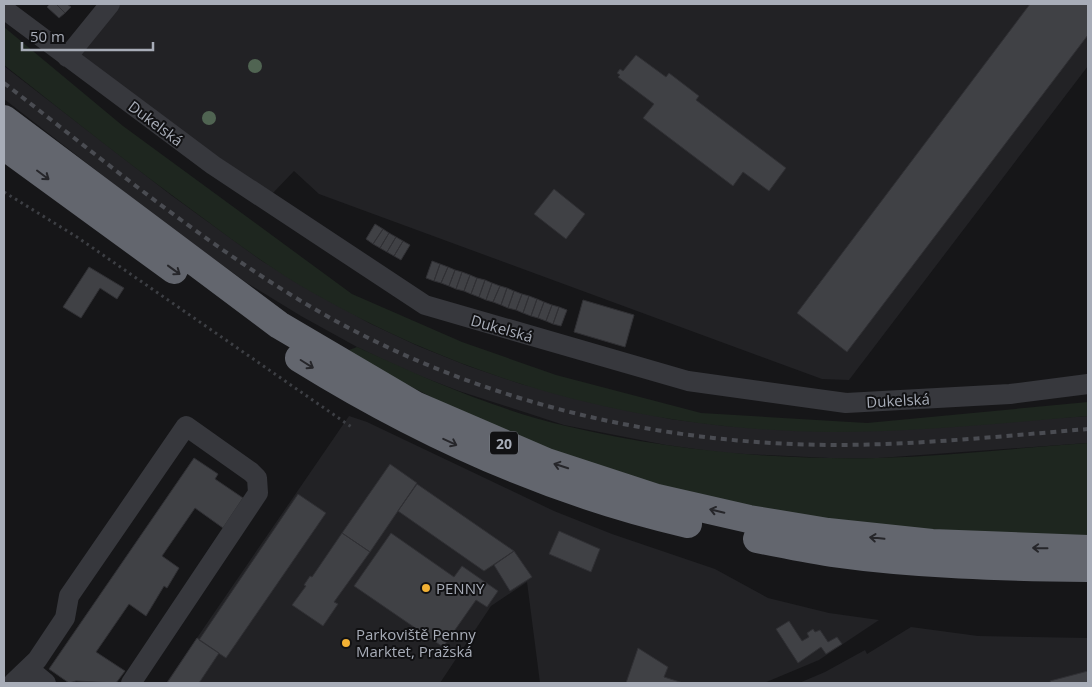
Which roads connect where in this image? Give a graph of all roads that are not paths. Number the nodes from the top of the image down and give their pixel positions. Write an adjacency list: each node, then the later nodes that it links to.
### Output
1 (110, 4): 3 (street)
2 (4, 9): 3 (street, Dukelská)
3 (67, 57): 6 (street, Dukelská)
4 (4, 119): 7 (highway, 20, one-way to 4)
5 (4, 146): 8 (highway, 20, one-way to 8)
6 (1088, 384)
7 (1088, 549)
8 (1088, 568)
9 (29, 669): 10 (street); 11 (street); 12 (street)
10 (13, 683)
11 (46, 683)
12 (131, 683)

